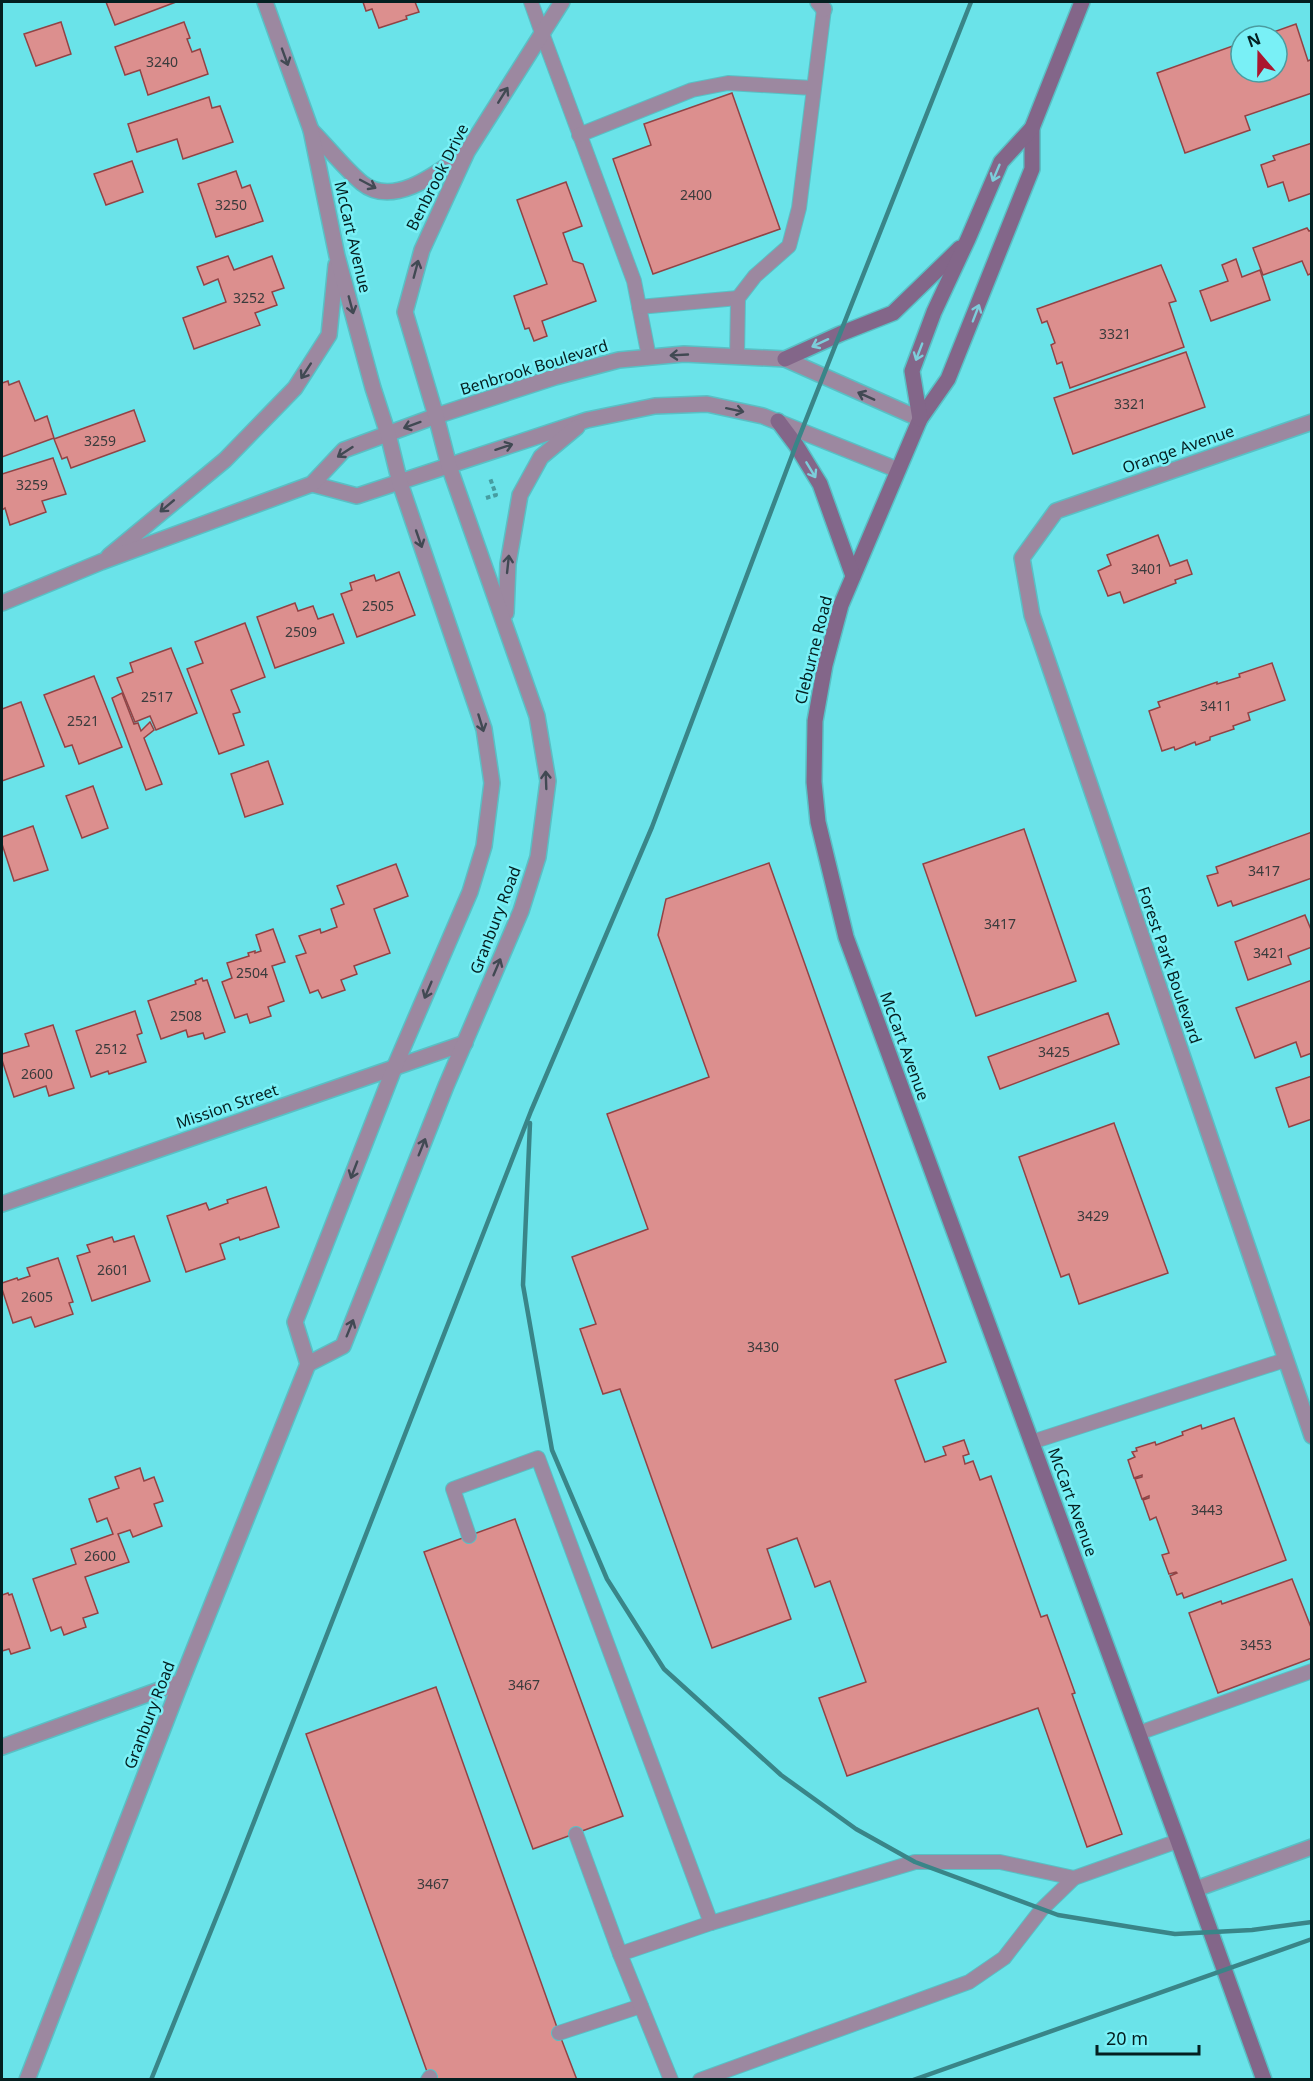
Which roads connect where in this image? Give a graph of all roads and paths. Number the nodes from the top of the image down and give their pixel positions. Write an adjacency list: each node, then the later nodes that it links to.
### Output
1 (265, 2): 9 (street, McCart Avenue, one-way to 9)
2 (531, 2): 6 (lane)
3 (562, 2): 6 (street, Benbrook Drive)
4 (1082, 2): 8 (main road, Cleburne Road)
5 (821, 5): 7 (lane)
6 (542, 33): 10 (lane); 11 (street, Benbrook Drive, one-way to 6)
7 (813, 88): 10 (lane); 14 (lane)
8 (1032, 128): 12 (main road, Cleburne Road, one-way to 12); 21 (main road, Cleburne Road, one-way to 8)
9 (311, 130): 11 (street, one-way to 11); 13 (street, McCart Avenue)
10 (579, 135): 15 (lane)
11 (467, 152): 19 (street, Benbrook Drive, one-way to 11)
12 (968, 239): 18 (main road, one-way to 18); 21 (main road, Cleburne Road, one-way to 21)
13 (337, 256): 25 (street, McCart Avenue, one-way to 25); 33 (street, one-way to 33)
14 (738, 298): 15 (lane); 17 (lane)
15 (639, 307): 16 (lane)
16 (649, 357): 17 (street, Benbrook Boulevard, one-way to 16); 20 (street, Benbrook Boulevard)
17 (737, 357): 18 (street, Benbrook Boulevard)
18 (785, 359): 21 (street, Benbrook Boulevard, one-way to 18)
19 (427, 386): 20 (street, Granbury Road)
20 (436, 416): 25 (street, Benbrook Boulevard, one-way to 25); 26 (street, Granbury Road)
21 (920, 419): 27 (main road, Cleburne Road)
22 (587, 420): 23 (street, one-way to 23); 26 (street, one-way to 22); 36 (street, one-way to 22)
23 (778, 421): 27 (street); 34 (main road, one-way to 34)
24 (1311, 422): 32 (street, Orange Avenue)
25 (388, 434): 29 (street, McCart Avenue); 30 (street, Benbrook Boulevard, one-way to 30)
26 (449, 466): 29 (street); 36 (street, Granbury Road)
27 (898, 470): 34 (main road, Cleburne Road)
28 (490, 477): 31 (path)
29 (400, 483): 30 (street); 39 (street, Granbury Road, one-way to 39)
30 (312, 484): 33 (street, Benbrook Boulevard)
31 (485, 499)
32 (1056, 511): 41 (street, Forest Park Boulevard)
33 (101, 562): 35 (street, Benbrook Boulevard)
34 (853, 576): 37 (main road, Cleburne Road)
35 (2, 603)
36 (505, 622): 38 (street, Granbury Road, one-way to 36)
37 (846, 937): 44 (main road, McCart Avenue)
38 (465, 1043): 39 (street, Mission Street); 42 (street, Granbury Road, one-way to 38)
39 (395, 1066): 40 (street, Mission Street); 42 (street, Granbury Road, one-way to 42)
40 (2, 1204)
41 (1285, 1360): 43 (street, Forest Park Boulevard); 44 (lane)
42 (308, 1364): 47 (street, Granbury Road)
43 (1311, 1437)
44 (1032, 1442): 48 (main road, McCart Avenue)
45 (469, 1536): 55 (lane)
46 (1311, 1671): 48 (lane)
47 (181, 1682): 49 (street); 59 (street, Granbury Road)
48 (1138, 1733): 51 (main road, McCart Avenue)
49 (2, 1746)
50 (576, 1834): 56 (lane)
51 (1179, 1841): 53 (lane); 54 (main road, McCart Avenue)
52 (1311, 1847): 54 (street)
53 (1074, 1878): 55 (lane); 61 (lane)
54 (1196, 1888): 62 (main road, McCart Avenue)
55 (711, 1923): 56 (lane)
56 (620, 1954): 57 (lane)
57 (641, 2006): 58 (lane); 60 (lane)
58 (560, 2033)
59 (27, 2079)
60 (671, 2079)
61 (700, 2079)
62 (1264, 2079)

